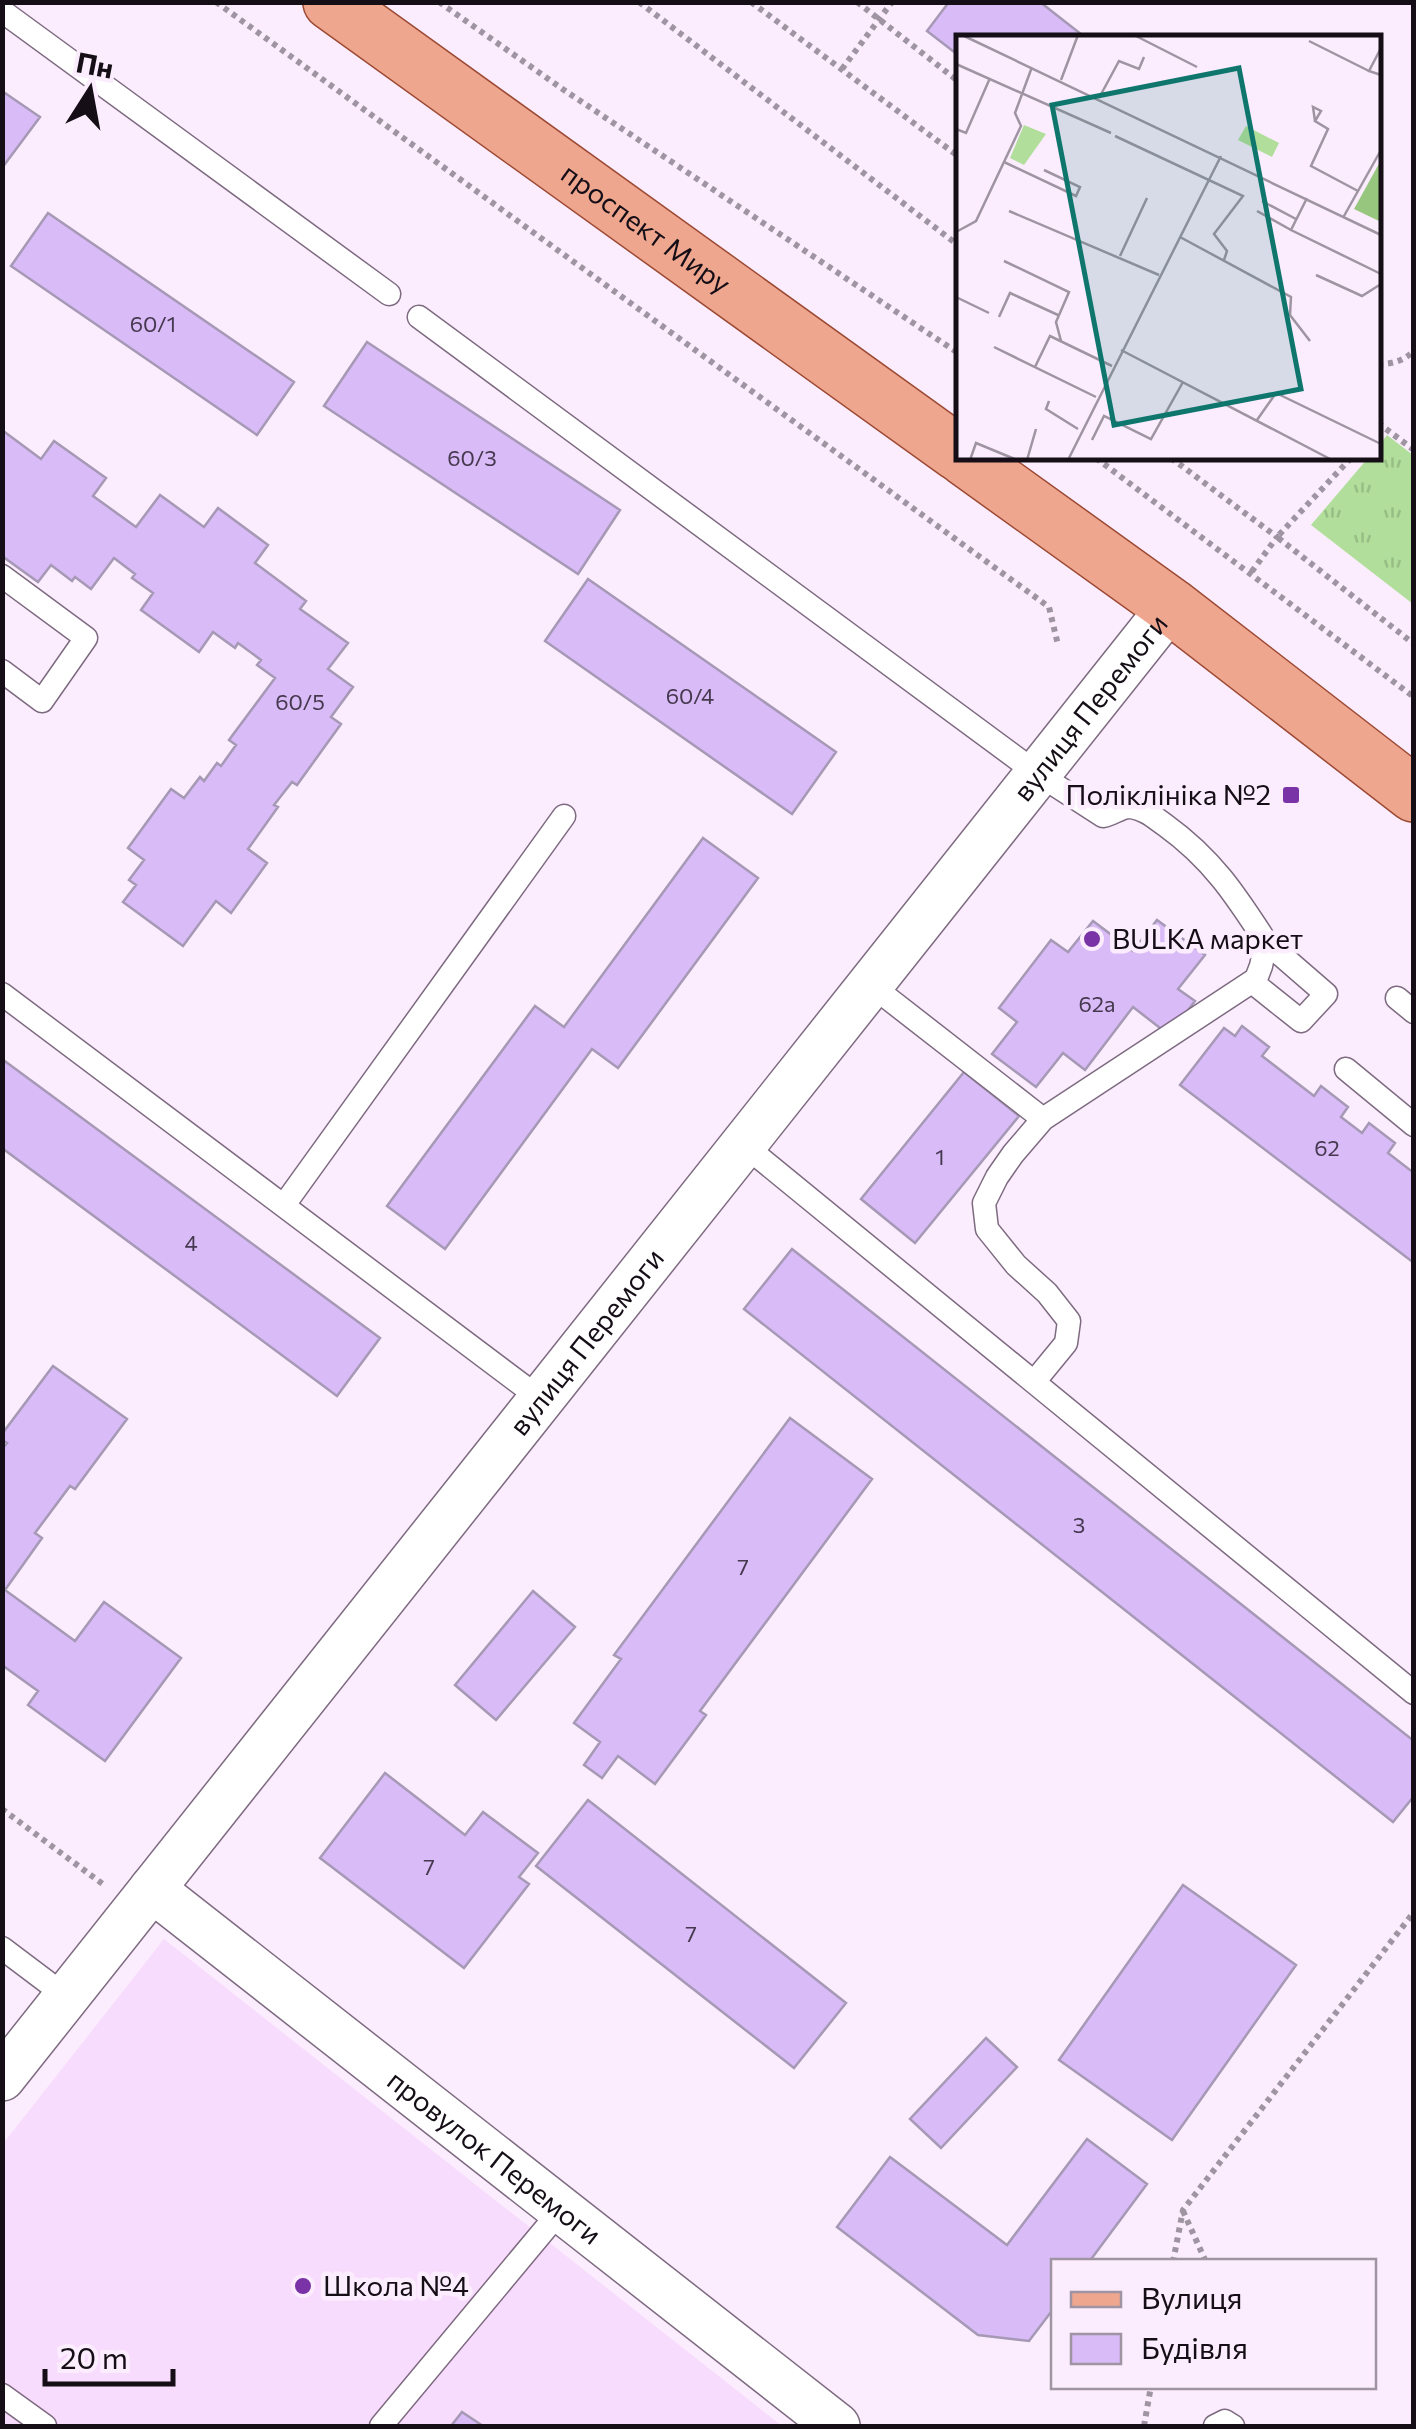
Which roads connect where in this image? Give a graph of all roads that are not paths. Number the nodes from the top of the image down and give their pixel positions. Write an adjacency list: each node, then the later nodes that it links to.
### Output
1 (352, 8): 5 (main road, проспект Миру)
2 (2, 12): 3 (lane)
3 (389, 294)
4 (419, 318): 10 (lane)
5 (956, 452)
6 (968, 460): 8 (main road)
7 (2, 576): 9 (lane)
8 (1172, 606): 10 (street, вулиця Перемоги); 11 (main road)
9 (2, 671)
10 (1038, 774): 13 (lane); 15 (street, вулиця Перемоги)
11 (1414, 794)
12 (564, 816): 21 (lane)
13 (1266, 942): 14 (lane); 14 (lane)
14 (1252, 982): 18 (lane)
15 (871, 985): 18 (lane); 20 (street, вулиця Перемоги)
16 (2, 994): 21 (lane)
17 (1346, 1070): 19 (lane)
18 (1043, 1120): 22 (lane)
19 (1414, 1125)
20 (744, 1145): 22 (lane); 23 (street, вулиця Перемоги)
21 (284, 1206): 23 (lane)
22 (1034, 1382): 24 (lane)
23 (542, 1400): 25 (street, вулиця Перемоги)
24 (1414, 1693)
25 (145, 1900): 27 (street, вулиця Перемоги); 29 (street, провулок Перемоги)
26 (2, 1948): 27 (lane)
27 (67, 1997): 28 (street, вулиця Перемоги)
28 (2, 2078)
29 (561, 2210): 32 (lane); 33 (street, провулок Перемоги)
30 (2, 2394): 31 (lane)
31 (46, 2426)
32 (380, 2426)
33 (837, 2426)
34 (1215, 2426): 35 (lane)
35 (1234, 2426)

